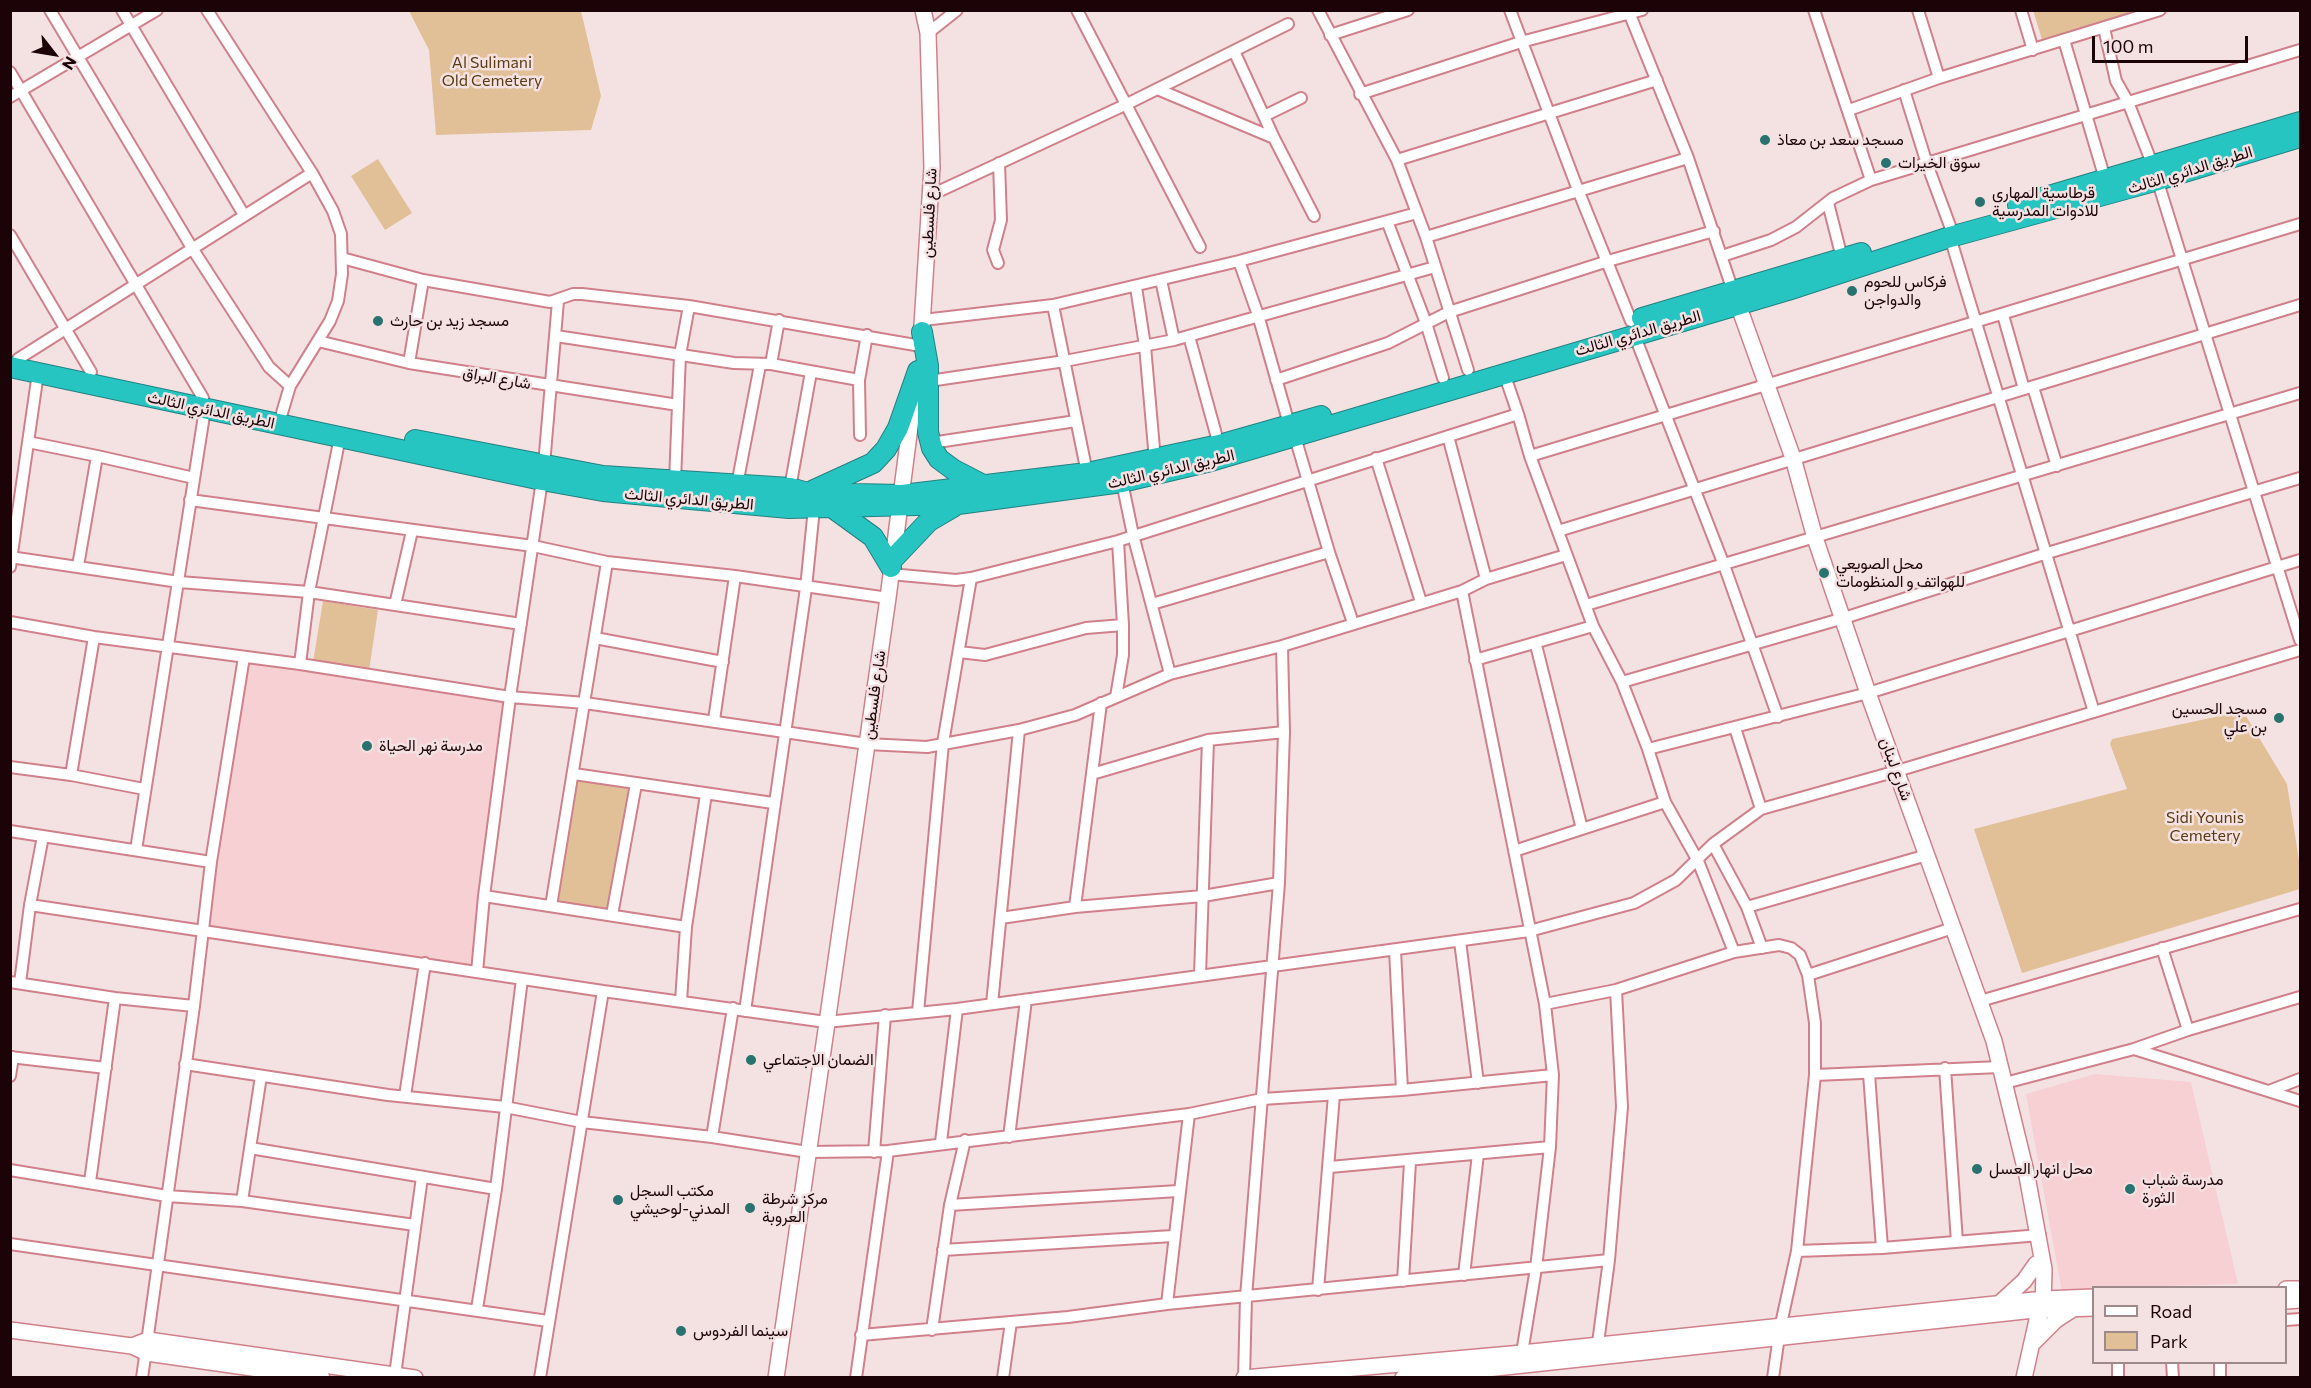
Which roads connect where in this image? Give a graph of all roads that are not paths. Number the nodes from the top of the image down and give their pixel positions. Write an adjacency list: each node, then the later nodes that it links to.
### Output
1 (50, 10): 27 (street)
2 (122, 10): 18 (street)
3 (157, 10): 18 (street)
4 (207, 10): 50 (street)
5 (923, 10): 20 (street, شارع فلسطين)
6 (957, 10): 20 (street)
7 (1077, 10): 38 (street)
8 (1318, 10): 21 (street)
9 (1408, 10): 21 (street)
10 (1510, 10): 23 (street)
11 (1642, 10): 16 (street)
12 (1814, 10): 39 (street)
13 (1918, 10): 29 (street)
14 (2021, 10): 24 (street)
15 (2160, 10): 19 (street)
16 (1629, 12): 23 (street); 30 (street)
17 (1288, 24): 26 (street)
18 (131, 26): 27 (street); 58 (street)
19 (2103, 28): 22 (street); 37 (street)
20 (928, 33): 55 (street, شارع فلسطين)
21 (1330, 35): 34 (street)
22 (2064, 40): 24 (street); 42 (street)
23 (1521, 42): 34 (street); 40 (street)
24 (2033, 50): 29 (street)
25 (2301, 50): 37 (street)
26 (1234, 51): 31 (street); 41 (street)
27 (77, 56): 32 (street); 67 (street)
28 (10, 72): 32 (street)
29 (1939, 78): 33 (street)
30 (1657, 80): 40 (street); 46 (street)
31 (1157, 89): 38 (street); 45 (street)
32 (21, 90): 35 (street); 79 (street)
33 (1904, 90): 39 (street); 49 (street)
34 (1360, 94): 47 (street)
35 (10, 97)
36 (1301, 98): 41 (street)
37 (2128, 102): 42 (street); 51 (street)
38 (1127, 104): 48 (street); 66 (street)
39 (1849, 110): 53 (street)
40 (1550, 113): 47 (street); 54 (street)
41 (1264, 116): 45 (street)
42 (2088, 116): 49 (street); 52 (street)
43 (2301, 122): 51 (highway, الطريق الدائري الثالث)
44 (2301, 136): 51 (highway, الطريق الدائري الثالث)
45 (1274, 138): 59 (street)
46 (1688, 158): 54 (street); 62 (street)
47 (1397, 160): 57 (street)
48 (999, 164): 55 (street); 74 (street)
49 (1927, 164): 53 (street); 63 (street)
50 (312, 173): 58 (street); 69 (street)
51 (2156, 173): 52 (highway, الطريق الدائري الثالث); 63 (highway, الطريق الدائري الثالث); 71 (street)
52 (2105, 179): 63 (highway, الطريق الدائري الثالث)
53 (1871, 180): 56 (street)
54 (1578, 190): 65 (street); 73 (street)
55 (931, 195): 94 (street, شارع فلسطين)
56 (1828, 203): 68 (street); 70 (street)
57 (1417, 213): 60 (street); 65 (street)
58 (244, 214): 67 (street)
59 (1314, 216)
60 (1387, 221): 72 (street); 76 (street)
61 (2301, 224): 71 (street)
62 (1714, 231): 68 (street); 73 (street)
63 (1950, 232): 70 (highway, الطريق الدائري الثالث); 81 (highway, الطريق الدائري الثالث); 90 (street)
64 (10, 235): 93 (street)
65 (1426, 237): 75 (street)
66 (1200, 247)
67 (192, 248): 79 (street); 117 (street)
68 (1722, 256): 81 (street)
69 (342, 258): 77 (street); 100 (street)
70 (1842, 258): 81 (highway, الطريق الدائري الثالث)
71 (2181, 259): 88 (street); 98 (street)
72 (1239, 261): 78 (street); 87 (street)
73 (1608, 261): 86 (street); 92 (street)
74 (998, 263)
75 (1435, 267): 76 (street); 86 (street)
76 (1408, 274): 87 (street); 91 (street)
77 (423, 280): 82 (street); 105 (street)
78 (1161, 280): 80 (street); 99 (street)
79 (135, 284): 93 (street); 122 (street)
80 (1136, 287): 83 (street); 101 (street)
81 (1735, 297): 92 (highway, الطريق الدائري الثالث); 116 (street, شارع لبنان)
82 (558, 301): 85 (street); 96 (street)
83 (1053, 305): 94 (street); 104 (street)
84 (2301, 305): 98 (street)
85 (689, 306): 89 (street); 102 (street)
86 (1449, 312): 91 (street); 107 (street)
87 (1258, 315): 97 (street); 115 (street)
88 (2003, 315): 90 (street); 119 (street)
89 (779, 320): 95 (street); 106 (street)
90 (1976, 322): 116 (street); 121 (street)
91 (1426, 323): 113 (street); 115 (street)
92 (1633, 327): 107 (highway, الطريق الدائري الثالث); 111 (highway, الطريق الدائري الثالث); 127 (street)
93 (63, 328): 103 (street); 108 (street)
94 (922, 332): 95 (street); 112 (highway)
95 (867, 335): 114 (street)
96 (556, 336): 102 (street); 118 (street)
97 (1189, 336): 99 (street); 135 (street)
98 (2205, 336): 119 (street); 125 (street)
99 (1174, 340): 101 (street)
100 (318, 341): 105 (street, شارع البراق); 117 (street)
101 (1145, 346): 104 (street); 140 (street)
102 (680, 355): 106 (street); 123 (street)
103 (13, 361): 108 (highway, الطريق الدائري الثالث); 110 (highway, الطريق الدائري الثالث)
104 (1065, 361): 112 (street); 128 (street)
105 (409, 363): 118 (street, شارع البراق)
106 (765, 365): 109 (street); 150 (street)
107 (1468, 370): 113 (highway, الطريق الدائري الثالث)
108 (91, 372): 122 (highway, الطريق الدائري الثالث)
109 (811, 372): 114 (street); 154 (street)
110 (38, 373): 122 (highway, الطريق الدائري الثالث); 133 (street)
111 (1504, 373): 126 (street); 129 (highway, الطريق الدائري الثالث)
112 (924, 376): 134 (highway); 154 (highway); 156 (street, شارع فلسطين)
113 (1443, 378): 129 (highway, الطريق الدائري الثالث)
114 (859, 380): 130 (street)
115 (1276, 380): 129 (street)
116 (1764, 384): 127 (street); 139 (street, شارع لبنان)
117 (290, 386): 124 (street)
118 (550, 387): 123 (street, شارع البراق); 142 (street)
119 (2029, 388): 121 (street); 141 (street)
120 (2301, 393): 125 (street)
121 (1996, 397): 139 (street); 144 (street)
122 (203, 404): 124 (highway, الطريق الدائري الثالث); 132 (highway, الطريق الدائري الثالث); 145 (street)
123 (678, 405): 147 (street)
124 (282, 413): 142 (highway, الطريق الدائري الثالث)
125 (2229, 413): 141 (street); 153 (street)
126 (1518, 414): 131 (street); 137 (street)
127 (1666, 415): 137 (street); 152 (street)
128 (1076, 421): 134 (street); 143 (street)
129 (1292, 431): 135 (highway, الطريق الدائري الثالث); 148 (highway, الطريق الدائري الثالث); 149 (street)
130 (860, 435)
131 (1448, 436): 138 (street); 177 (street)
132 (340, 437): 142 (highway, الطريق الدائري الثالث); 158 (street)
133 (28, 442): 136 (street); 169 (street)
134 (931, 443): 151 (highway)
135 (1219, 445): 140 (highway, الطريق الدائري الثالث)
136 (97, 456): 145 (street); 172 (street)
137 (1530, 456): 160 (street)
138 (1376, 458): 149 (street); 183 (street)
139 (1792, 458): 152 (street); 162 (street, شارع لبنان)
140 (1155, 460): 143 (highway, الطريق الدائري الثالث)
141 (2057, 465): 144 (street)
142 (543, 473): 147 (highway, الطريق الدائري الثالث); 154 (highway, الطريق الدائري الثالث); 164 (street)
143 (1087, 473): 151 (highway, الطريق الدائري الثالث)
144 (2021, 476): 162 (street); 166 (street)
145 (194, 478): 155 (street)
146 (2301, 478): 153 (street)
147 (675, 481): 150 (highway, الطريق الدائري الثالث)
148 (1122, 482): 157 (highway, الطريق الدائري الثالث); 161 (street)
149 (1307, 483): 161 (street); 165 (street)
150 (737, 485): 154 (highway, الطريق الدائري الثالث)
151 (985, 486): 156 (highway, الطريق الدائري الثالث)
152 (1694, 488): 160 (street); 171 (street)
153 (2254, 493): 166 (street); 174 (street)
154 (811, 499): 156 (highway, الطريق الدائري الثالث); 156 (highway, الطريق الدائري الثالث); 173 (highway); 179 (street)
155 (190, 500): 158 (street); 178 (street)
156 (901, 501): 157 (highway, الطريق الدائري الثالث); 173 (street, شارع فلسطين)
157 (958, 504): 173 (highway)
158 (323, 518): 159 (street); 181 (street)
159 (412, 531): 164 (street); 185 (street)
160 (1558, 531): 167 (street)
161 (1133, 535): 163 (street); 184 (street)
162 (1815, 538): 171 (street); 187 (street, شارع لبنان)
163 (1118, 541): 176 (street); 191 (street)
164 (532, 546): 170 (street); 190 (street)
165 (1329, 552): 184 (street); 189 (street)
166 (2044, 554): 187 (street); 193 (street)
167 (1566, 555): 177 (street); 186 (street)
168 (2301, 560): 174 (street)
169 (11, 561): 172 (street)
170 (607, 562): 175 (street); 195 (street)
171 (1724, 565): 186 (street); 197 (street)
172 (78, 566): 178 (street)
173 (891, 567): 176 (street); 182 (street, شارع فلسطين)
174 (2276, 567): 193 (street); 196 (street)
175 (735, 576): 179 (street); 205 (street)
176 (970, 578): 202 (street)
177 (1486, 579): 180 (street)
178 (179, 582): 181 (street); 199 (street)
179 (806, 588): 182 (street); 219 (street)
180 (1462, 591): 183 (street); 204 (street)
181 (309, 592): 185 (street); 206 (street)
182 (888, 598): 223 (street, شارع فلسطين)
183 (1421, 602): 189 (street)
184 (1152, 604): 207 (street)
185 (395, 605): 190 (street)
186 (1586, 605): 192 (street)
187 (1844, 618): 197 (street); 209 (street, شارع لبنان)
188 (10, 622): 194 (street)
189 (1353, 623): 200 (street)
190 (521, 624): 210 (street)
191 (1123, 625): 202 (street); 211 (street)
192 (1593, 626): 198 (street); 208 (street)
193 (2067, 631): 209 (street); 214 (street)
194 (93, 637): 199 (street); 229 (street)
195 (595, 638): 205 (street); 212 (street)
196 (2301, 640)
197 (1754, 644): 208 (street); 215 (street)
198 (1536, 645): 204 (street); 236 (street)
199 (166, 646): 203 (street); 231 (street)
200 (1282, 646): 207 (street); 220 (street)
201 (2301, 651): 214 (street)
202 (959, 652): 222 (street)
203 (244, 657): 206 (street); 244 (street)
204 (1475, 660): 241 (street)
205 (723, 662): 216 (street)
206 (300, 664): 210 (street)
207 (1170, 675): 211 (street)
208 (1622, 682): 224 (street)
209 (1868, 693): 215 (street); 226 (street, شارع لبنان)
210 (510, 697): 212 (street); 246 (street)
211 (1116, 697): 213 (street)
212 (585, 703): 216 (street); 227 (street)
213 (1101, 703): 218 (street); 228 (street)
214 (2094, 712): 226 (street)
215 (1778, 717): 217 (street)
216 (714, 720): 219 (street)
217 (1735, 728): 224 (street); 235 (street)
218 (1019, 730): 222 (street); 254 (street)
219 (785, 731): 223 (street); 234 (street)
220 (1284, 732): 221 (street); 245 (street)
221 (1208, 740): 228 (street); 247 (street)
222 (943, 743): 223 (street); 284 (street)
223 (867, 744): 286 (street, شارع فلسطين)
224 (1648, 749): 233 (street)
225 (10, 767): 229 (street)
226 (1898, 771): 235 (street); 242 (street, شارع لبنان)
227 (574, 774): 230 (street); 249 (street)
228 (1092, 774): 250 (street)
229 (71, 775): 231 (street)
230 (636, 784): 232 (street); 253 (street)
231 (144, 789): 240 (street)
232 (706, 794): 234 (street); 255 (street)
233 (1665, 802): 236 (street); 243 (street)
234 (774, 803): 283 (street)
235 (1761, 809): 239 (street)
236 (1582, 829): 241 (street)
237 (10, 831): 238 (street)
238 (43, 836): 240 (street); 248 (street)
239 (1713, 844): 243 (street); 251 (street)
240 (136, 850): 244 (street)
241 (1514, 851): 258 (street)
242 (1927, 855): 251 (street); 256 (street, شارع لبنان)
243 (1698, 861): 258 (street); 263 (street)
244 (211, 862): 257 (street)
245 (1279, 883): 247 (street); 265 (street)
246 (484, 896): 249 (street); 266 (street)
247 (1203, 896): 250 (street); 267 (street)
248 (30, 905): 257 (street); 270 (street)
249 (551, 906): 253 (street)
250 (1076, 907): 254 (street)
251 (1747, 907): 260 (street)
252 (2301, 909): 261 (street)
253 (612, 915): 255 (street)
254 (1001, 918): 278 (street)
255 (686, 927): 276 (street)
256 (1953, 928): 268 (street); 277 (street, شارع لبنان)
257 (203, 930): 264 (street); 280 (street)
258 (1529, 931): 259 (street); 279 (street)
259 (1460, 941): 262 (street); 300 (street)
260 (1762, 948): 263 (street); 268 (street)
261 (2162, 948): 277 (street); 287 (street)
262 (1395, 950): 265 (street); 302 (street)
263 (1734, 952): 271 (street)
264 (425, 963): 266 (street); 305 (street)
265 (1273, 965): 267 (street); 306 (street)
266 (477, 972): 269 (street)
267 (1200, 975): 275 (street)
268 (1808, 975): 296 (street)
269 (522, 979): 272 (street); 308 (street)
270 (15, 983): 274 (street)
271 (1616, 990): 279 (street); 339 (street)
272 (603, 991): 276 (street); 310 (street)
273 (2301, 997): 287 (street)
274 (116, 998): 280 (street); 292 (street)
275 (1026, 1000): 278 (street); 312 (street)
276 (681, 1001): 281 (street)
277 (1980, 1001): 291 (street, شارع لبنان)
278 (992, 1004): 282 (street)
279 (1545, 1004): 295 (street)
280 (194, 1006): 290 (street)
281 (733, 1008): 283 (street); 311 (street)
282 (957, 1009): 284 (street); 314 (street)
283 (745, 1011): 286 (street)
284 (918, 1012): 285 (street)
285 (885, 1015): 286 (street); 319 (street)
286 (826, 1022): 318 (street, شارع فلسطين)
287 (2188, 1030): 288 (street)
288 (2134, 1049): 301 (street); 303 (street)
289 (12, 1057): 292 (street); 297 (street)
290 (185, 1064): 298 (street); 328 (street)
291 (2000, 1067): 293 (street); 301 (street, شارع لبنان)
292 (106, 1068): 325 (street)
293 (1945, 1068): 294 (street); 334 (street)
294 (1869, 1074): 296 (street); 336 (street)
295 (1553, 1075): 300 (street); 315 (street)
296 (1815, 1075): 338 (street)
297 (10, 1076)
298 (261, 1076): 305 (street); 316 (street)
299 (2301, 1079): 303 (street)
300 (1478, 1083): 302 (street)
301 (2005, 1083): 333 (street, شارع لبنان)
302 (1402, 1090): 304 (street)
303 (2268, 1091): 307 (street)
304 (1334, 1095): 306 (street); 322 (street)
305 (405, 1096): 308 (street)
306 (1262, 1099): 309 (street); 346 (street)
307 (2301, 1101)
308 (505, 1107): 310 (street); 326 (street)
309 (1189, 1114): 312 (street); 327 (street)
310 (582, 1122): 311 (street); 355 (street)
311 (712, 1137): 318 (street)
312 (1009, 1137): 313 (street)
313 (965, 1140): 314 (street); 330 (street)
314 (941, 1142): 317 (street)
315 (1550, 1147): 320 (street); 342 (street)
316 (250, 1148): 324 (street); 329 (street)
317 (888, 1151): 319 (street); 360 (street)
318 (808, 1152): 319 (street); 371 (street, شارع فلسطين)
319 (874, 1152)
320 (1478, 1154): 321 (street); 343 (street)
321 (1410, 1162): 322 (street); 344 (street)
322 (1330, 1167): 345 (street)
323 (10, 1170): 325 (street)
324 (423, 1178): 326 (street); 331 (street)
325 (90, 1182): 328 (street)
326 (496, 1189): 353 (street)
327 (1178, 1191): 330 (street); 332 (street)
328 (167, 1196): 329 (street); 340 (street)
329 (242, 1201): 331 (street)
330 (950, 1205): 337 (street)
331 (415, 1225): 348 (street)
332 (1173, 1236): 337 (street); 350 (street)
333 (2041, 1236): 334 (street); 341 (street, شارع لبنان); 351 (street, شارع لبنان)
334 (1957, 1242): 336 (street)
335 (10, 1244): 340 (street)
336 (1882, 1248): 338 (street)
337 (943, 1250): 357 (street)
338 (1797, 1251): 359 (street)
339 (1608, 1260): 342 (street); 361 (street)
340 (158, 1264): 348 (street); 363 (street)
341 (2036, 1264): 349 (street); 351 (street, شارع لبنان)
342 (1536, 1268): 343 (street); 364 (street)
343 (1464, 1275): 344 (street)
344 (1403, 1281): 345 (street)
345 (1318, 1290): 346 (street)
346 (1246, 1297): 350 (street); 374 (street)
347 (2092, 1297): 351 (street)
348 (405, 1300): 353 (street); 366 (street)
349 (2000, 1303): 351 (street); 359 (street)
350 (1167, 1304): 356 (street)
351 (2038, 1308): 354 (street); 359 (street); 362 (street, شارع لبنان)
352 (2092, 1308): 354 (street)
353 (477, 1309): 355 (street)
354 (2074, 1309): 362 (street)
355 (548, 1321): 370 (street)
356 (1011, 1322): 357 (street); 373 (street)
357 (932, 1329): 360 (street)
358 (10, 1330): 363 (street)
359 (1780, 1330): 361 (street); 364 (street); 376 (street)
360 (861, 1335): 372 (street)
361 (1598, 1343): 364 (street)
362 (2032, 1344): 377 (street, شارع لبنان)
363 (148, 1346): 365 (street); 366 (street); 367 (street)
364 (1521, 1366): 374 (street); 375 (street)
365 (275, 1374): 368 (street)
366 (395, 1375): 369 (street)
367 (142, 1377)
368 (322, 1377)
369 (415, 1377)
370 (540, 1377)
371 (776, 1377)
372 (856, 1377)
373 (1002, 1377)
374 (1244, 1377)
375 (1403, 1377)
376 (1773, 1377)
377 (2025, 1377)

